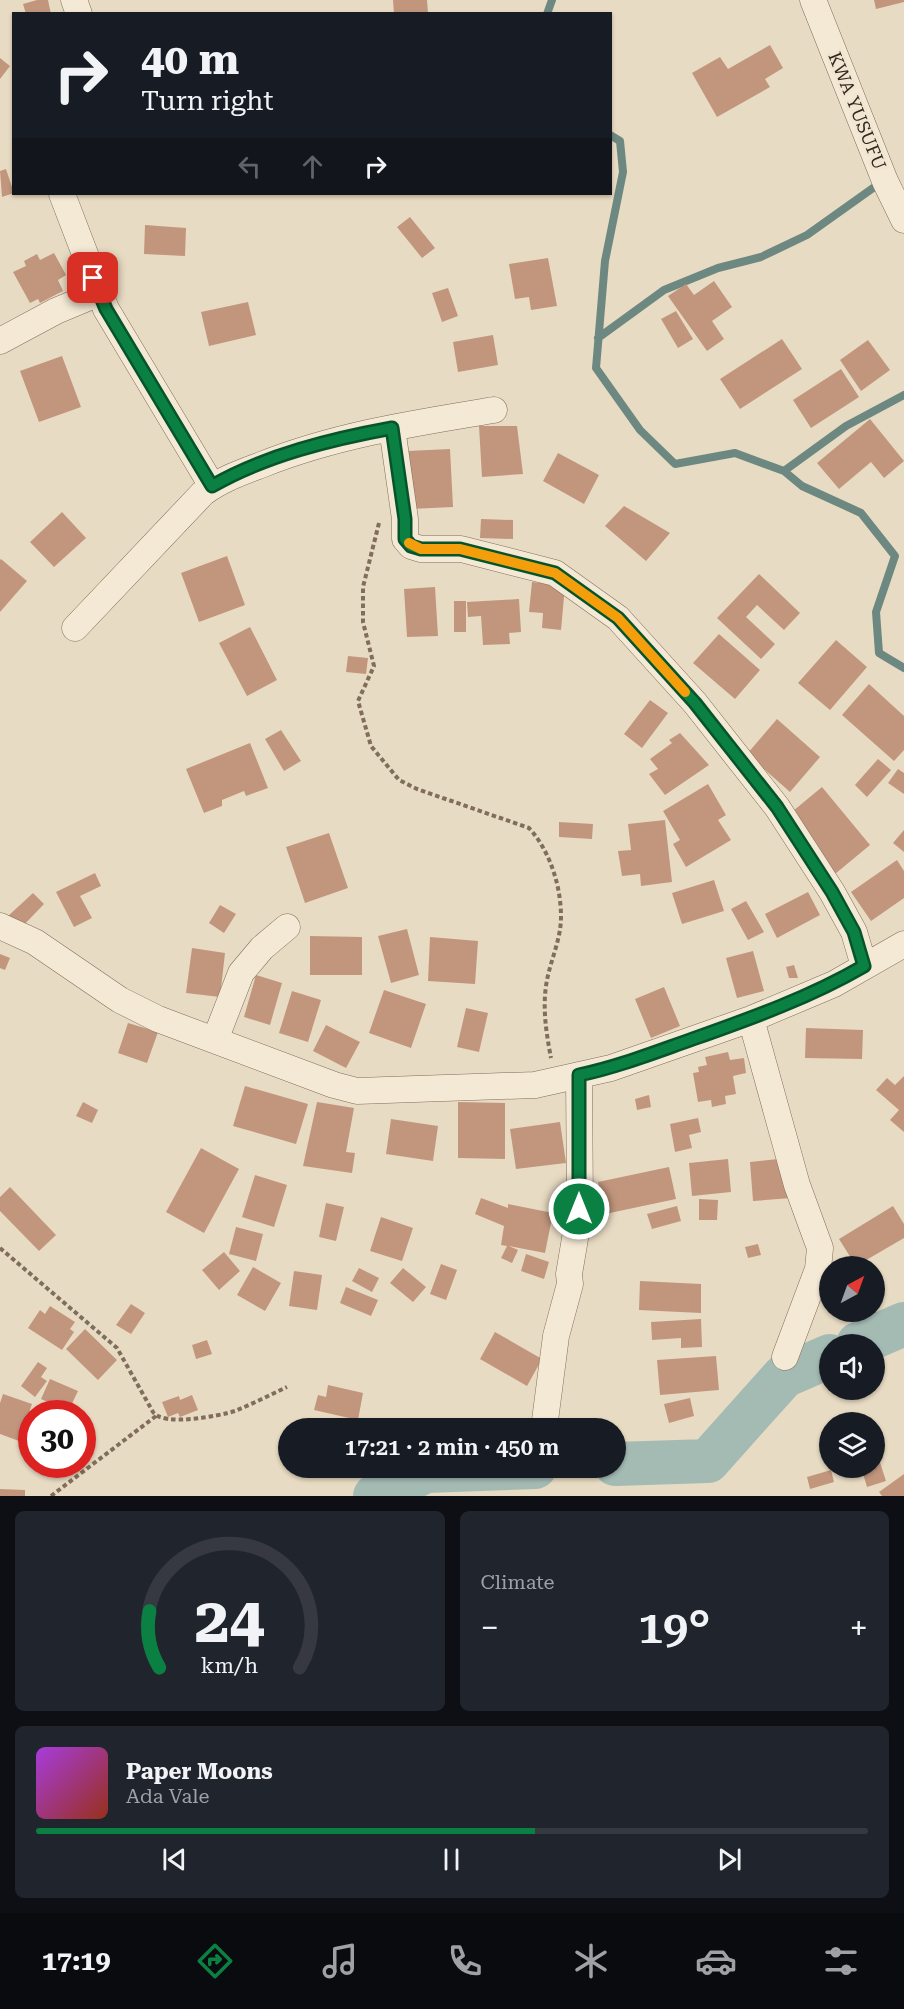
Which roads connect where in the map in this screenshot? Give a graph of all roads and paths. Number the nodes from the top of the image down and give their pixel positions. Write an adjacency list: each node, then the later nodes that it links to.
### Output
1 (813, 0): 3 (street, KWA YUSUFU)
2 (62, 195): 4 (street)
3 (904, 220)
4 (99, 293): 5 (street); 8 (street)
5 (0, 341)
6 (494, 410): 7 (street)
7 (392, 428): 8 (street); 14 (street)
8 (212, 486): 10 (street)
9 (379, 522): 17 (path)
10 (75, 628)
11 (0, 926): 16 (street)
12 (287, 927): 16 (street)
13 (904, 944): 14 (street)
14 (864, 966): 15 (street)
15 (751, 1019): 18 (street); 20 (street)
16 (215, 1040): 18 (street)
17 (552, 1062)
18 (579, 1075): 23 (street)
19 (0, 1248): 22 (path)
20 (785, 1357)
21 (287, 1387): 22 (path)
22 (156, 1416): 24 (path)
23 (545, 1418)
24 (51, 1496)

